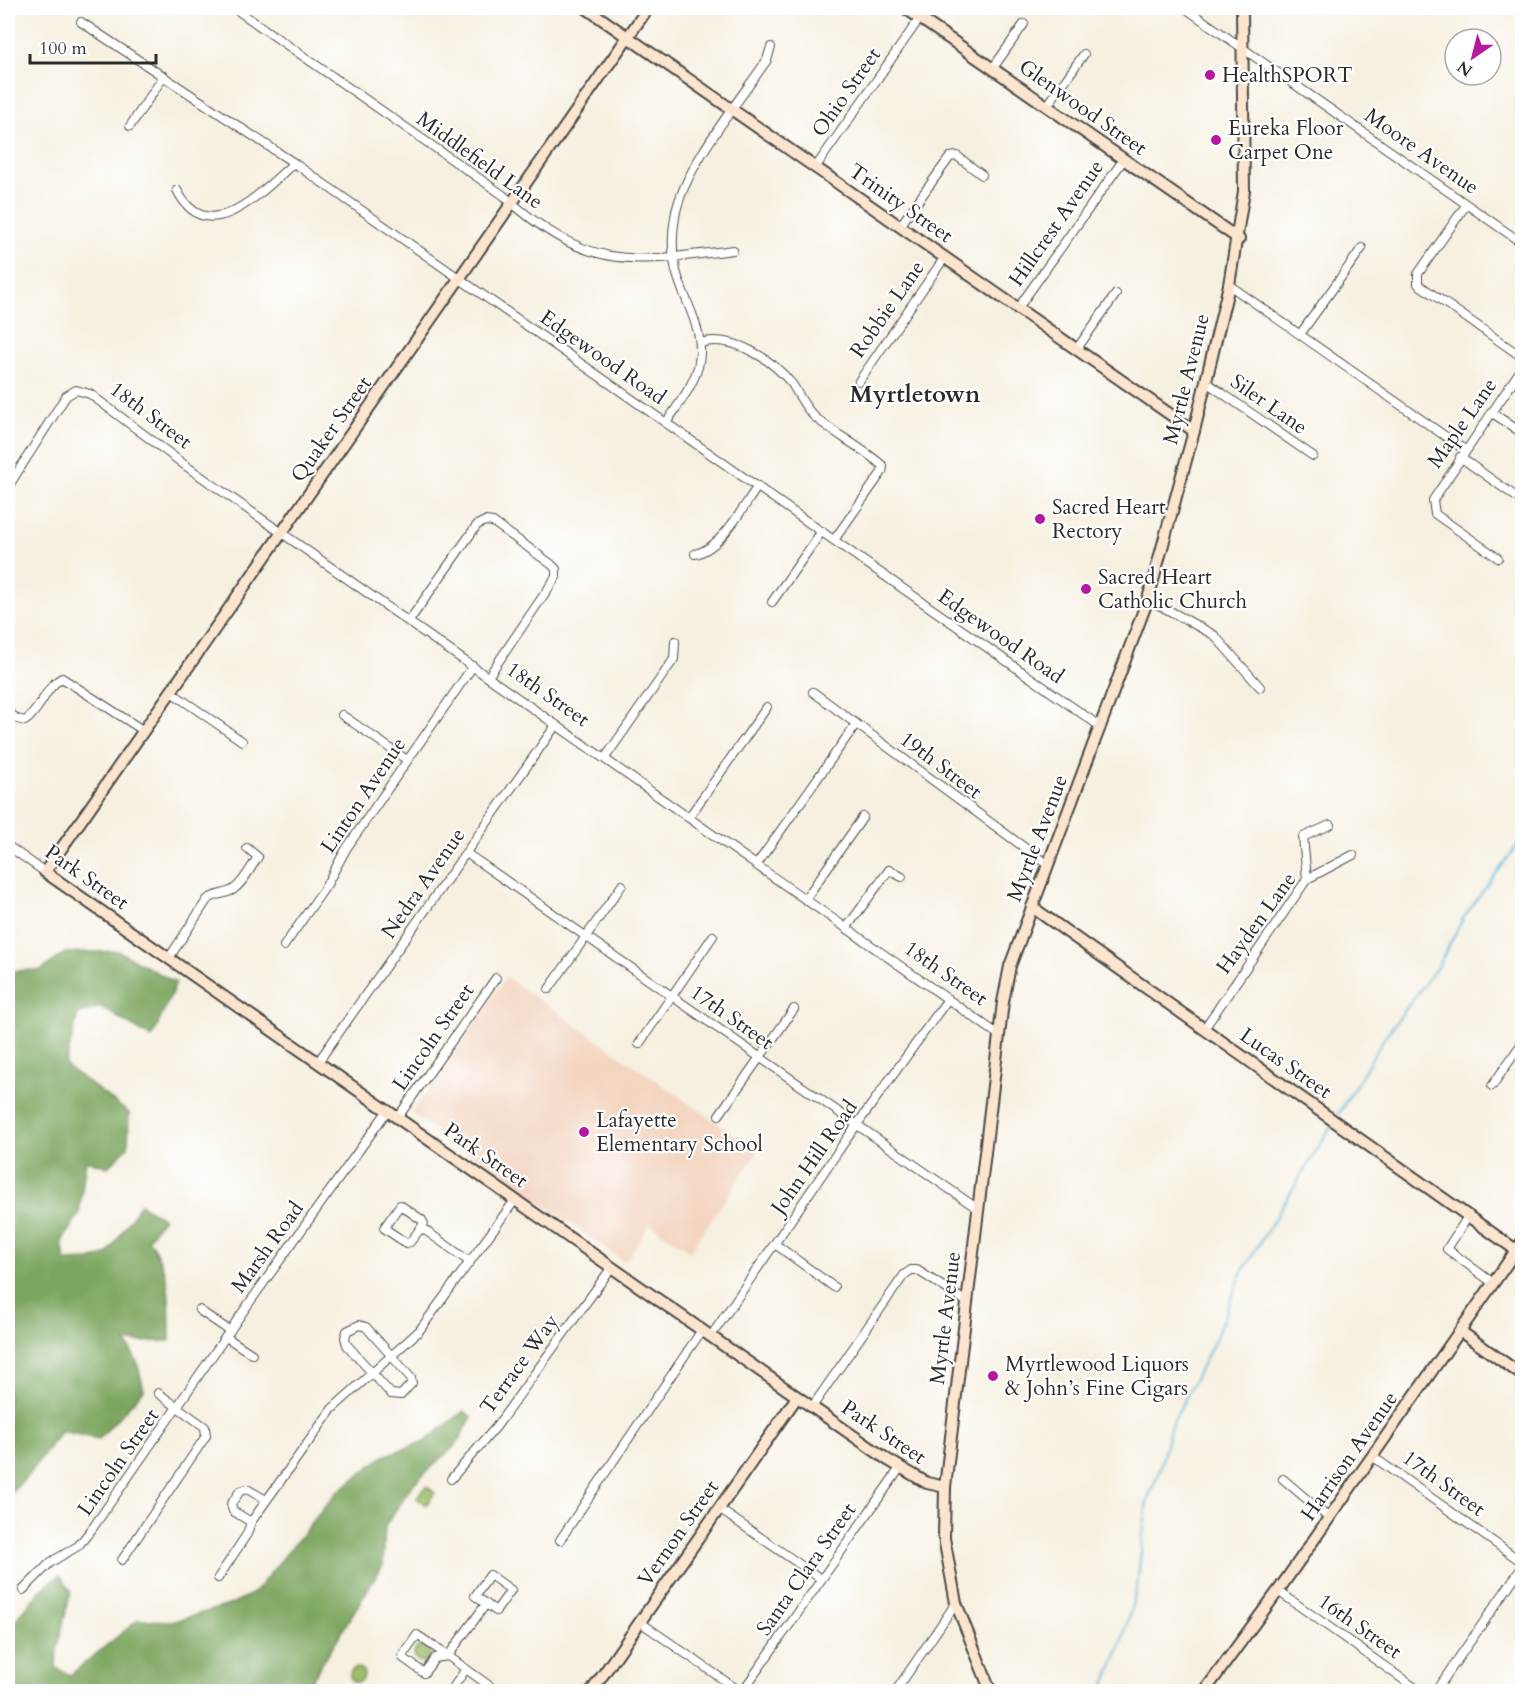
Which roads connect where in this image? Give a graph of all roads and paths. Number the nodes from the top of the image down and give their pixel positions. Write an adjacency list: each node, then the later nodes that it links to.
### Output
1 (234, 8): 25 (street, Middlefield Lane)
2 (586, 8): 11 (street, Trinity Street)
3 (648, 8): 11 (street, Quaker Street)
4 (905, 8): 8 (street, Glenwood Street)
5 (927, 8): 8 (street, Ohio Street)
6 (1185, 8): 13 (street, Moore Avenue)
7 (1242, 8): 13 (street, Myrtle Avenue)
8 (920, 18): 15 (street, Glenwood Street); 22 (street, Ohio Street)
9 (81, 22): 16 (street, Edgewood Road)
10 (1024, 24): 15 (street)
11 (628, 37): 18 (street, Trinity Street); 25 (street, Quaker Street)
12 (771, 47): 18 (street)
13 (1242, 47): 26 (street, Moore Avenue); 28 (street, Myrtle Avenue)
14 (1084, 54): 17 (street)
15 (993, 68): 17 (street, Glenwood Street)
16 (164, 76): 19 (street); 21 (street, Edgewood Road)
17 (1047, 106): 20 (street, Glenwood Street)
18 (733, 110): 22 (street, Trinity Street); 33 (street)
19 (130, 126)
20 (1124, 159): 28 (street, Glenwood Street); 37 (street, Hillcrest Avenue)
21 (294, 163): 24 (street); 34 (street, Edgewood Road)
22 (815, 168): 27 (street, Trinity Street)
23 (982, 175): 27 (street)
24 (177, 190)
25 (512, 203): 33 (street, Middlefield Lane); 34 (street, Quaker Street)
26 (1466, 205): 29 (street, Moore Avenue); 41 (street)
27 (900, 226): 32 (street, Trinity Street)
28 (1239, 239): 35 (street, Myrtle Avenue)
29 (1522, 243)
30 (1362, 248): 38 (street)
31 (734, 250): 33 (street, Middlefield Lane)
32 (945, 257): 37 (street, Trinity Street); 43 (street, Robbie Lane)
33 (674, 258): 39 (street)
34 (459, 279): 46 (street, Edgewood Road); 55 (street, Quaker Street)
35 (1229, 285): 38 (street); 44 (street, Myrtle Avenue)
36 (1116, 294): 40 (street)
37 (1018, 308): 40 (street, Trinity Street)
38 (1301, 333): 49 (street)
39 (700, 343): 46 (street); 56 (street)
40 (1076, 350): 47 (street, Trinity Street)
41 (1522, 357)
42 (1522, 368): 45 (street, Maple Lane)
43 (859, 381)
44 (1206, 382): 47 (street, Myrtle Avenue); 50 (street, Siler Lane)
45 (1491, 412): 48 (street); 49 (street, Maple Lane)
46 (666, 423): 51 (street, Edgewood Road)
47 (1194, 431): 59 (street, Myrtle Avenue)
48 (1522, 433)
49 (1463, 453): 53 (street); 58 (street, Maple Lane)
50 (1313, 456)
51 (758, 486): 54 (street, Edgewood Road); 57 (street)
52 (8, 487): 55 (street, 18th Street)
53 (1522, 501)
54 (822, 531): 56 (street, Edgewood Road); 60 (street)
55 (282, 533): 61 (street, 18th Street); 66 (street, Quaker Street)
56 (834, 540): 73 (street, Edgewood Road)
57 (695, 554)
58 (1498, 558)
59 (1149, 599): 65 (street); 73 (street, Myrtle Avenue)
60 (771, 602)
61 (409, 621): 63 (street, 18th Street); 64 (street)
62 (675, 641): 76 (street)
63 (473, 666): 64 (street, 18th Street); 77 (street, Linton Avenue)
64 (488, 676): 71 (street, 18th Street)
65 (1260, 687)
66 (171, 692): 74 (street, Quaker Street); 75 (street)
67 (813, 692): 72 (street, 19th Street)
68 (767, 707): 78 (street)
69 (8, 712): 74 (street)
70 (342, 715): 77 (street)
71 (556, 724): 76 (street, 18th Street); 83 (street, Nedra Avenue)
72 (856, 724): 85 (street); 86 (street, 19th Street)
73 (1101, 727): 86 (street, Myrtle Avenue)
74 (144, 731): 87 (street, Quaker Street)
75 (242, 741)
76 (605, 758): 78 (street, 18th Street)
77 (407, 760): 96 (street, Linton Avenue)
78 (689, 817): 85 (street, 18th Street)
79 (863, 817): 91 (street)
80 (1330, 825): 89 (street)
81 (8, 846): 87 (street, Park Street)
82 (247, 848): 97 (street)
83 (466, 853): 95 (street, 17th Street); 108 (street, Nedra Avenue)
84 (1353, 855): 89 (street, Hayden Lane)
85 (757, 864): 91 (street, 18th Street)
86 (1048, 865): 92 (street, Myrtle Avenue)
87 (45, 872): 97 (street, Park Street)
88 (902, 878): 93 (street)
89 (1307, 879): 103 (street, Hayden Lane)
90 (622, 885): 95 (street)
91 (806, 898): 93 (street, 18th Street)
92 (1032, 907): 103 (street, Lucas Street); 104 (street, Myrtle Avenue)
93 (847, 927): 101 (street, 18th Street)
94 (713, 936): 100 (street)
95 (586, 937): 99 (street); 100 (street, 17th Street)
96 (284, 946)
97 (169, 958): 108 (street, Park Street)
98 (496, 978): 112 (street, Lincoln Street)
99 (549, 989)
100 (671, 996): 106 (street); 107 (street, 17th Street)
101 (948, 999): 104 (street, 18th Street); 113 (street, John Hill Road)
102 (795, 1009): 107 (street)
103 (1204, 1029): 116 (street, Lucas Street)
104 (999, 1035): 115 (street, Myrtle Avenue)
105 (1522, 1042): 109 (street)
106 (639, 1044)
107 (760, 1058): 111 (street); 113 (street, 17th Street)
108 (318, 1062): 110 (street, Park Street)
109 (1492, 1086)
110 (388, 1110): 112 (street, Park Street); 128 (street, Marsh Road)
111 (719, 1115)
112 (398, 1117): 114 (street, Park Street)
113 (857, 1126): 115 (street, 17th Street); 118 (street, John Hill Road)
114 (515, 1200): 120 (street); 121 (street, Park Street)
115 (978, 1209): 124 (street, Myrtle Avenue)
116 (1469, 1215): 119 (street, Lucas Street); 122 (street)
117 (422, 1228): 117 (street); 120 (street)
118 (775, 1244): 123 (street); 129 (street, John Hill Road)
119 (1520, 1246): 122 (street, Harrison Avenue)
120 (470, 1262): 131 (street)
121 (612, 1267): 126 (street, Park Street); 140 (street, Terrace Way)
122 (1493, 1283): 127 (street, Harrison Avenue)
123 (834, 1287)
124 (967, 1302): 137 (street); 142 (street, Myrtle Avenue)
125 (199, 1310): 128 (street)
126 (702, 1330): 129 (street, Park Street); 147 (street)
127 (1460, 1331): 133 (street); 138 (street, Harrison Avenue)
128 (228, 1334): 130 (street); 136 (street, Marsh Road)
129 (711, 1336): 135 (street, Park Street)
130 (252, 1354)
131 (391, 1356): 132 (street); 132 (street); 132 (street)
132 (371, 1374): 143 (street)
133 (1522, 1375)
134 (158, 1393): 136 (street)
135 (797, 1397): 137 (street, Park Street); 144 (street, Vernon Street)
136 (179, 1407): 148 (street, Lincoln Street); 153 (street, Lincoln Street)
137 (812, 1407): 139 (street, Park Street)
138 (1372, 1456): 145 (street, Harrison Avenue); 149 (street, 17th Street)
139 (900, 1468): 142 (street, Park Street); 152 (street, Santa Clara Street)
140 (451, 1479)
141 (1283, 1479): 145 (street)
142 (945, 1487): 156 (street, Myrtle Avenue)
143 (266, 1500): 146 (street); 146 (street)
144 (719, 1509): 152 (street); 157 (street, Vernon Street)
145 (1329, 1518): 154 (street, Harrison Avenue)
146 (251, 1522): 151 (street)
147 (560, 1540)
148 (122, 1560)
149 (1522, 1562)
150 (1522, 1567): 168 (street)
151 (218, 1578)
152 (821, 1579): 164 (street, Santa Clara Street)
153 (22, 1590)
154 (1278, 1591): 160 (street, Harrison Avenue); 167 (street, 16th Street)
155 (486, 1604): 155 (street); 158 (street)
156 (956, 1604): 165 (street); 166 (street, Myrtle Avenue)
157 (640, 1622): 163 (street, Vernon Street); 164 (street)
158 (448, 1656): 158 (street); 159 (street)
159 (466, 1669): 161 (street); 162 (street)
160 (1205, 1691)
161 (450, 1692)
162 (498, 1692)
163 (591, 1692)
164 (741, 1692)
165 (895, 1692)
166 (991, 1692)
167 (1420, 1692)
168 (1435, 1692)

